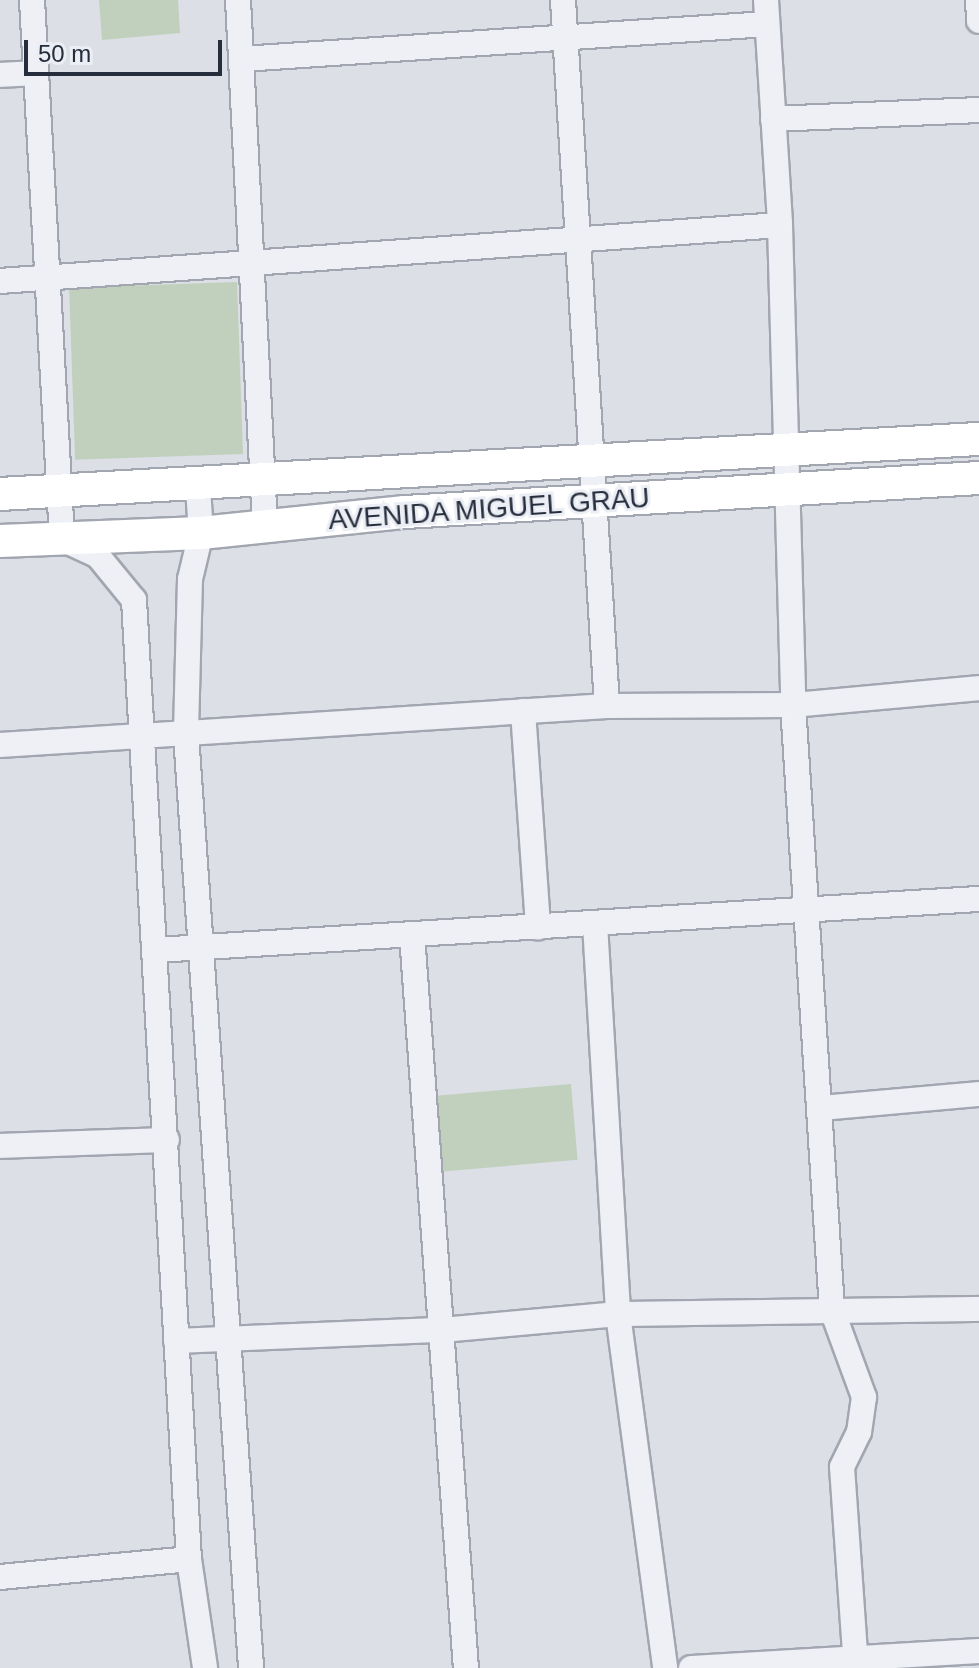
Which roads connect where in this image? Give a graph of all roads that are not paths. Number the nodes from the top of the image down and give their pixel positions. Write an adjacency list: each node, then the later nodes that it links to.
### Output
1 (32, 0): 7 (street)
2 (238, 0): 6 (street)
3 (563, 0): 5 (street)
4 (766, 12): 5 (street); 10 (street)
5 (565, 38): 6 (street); 12 (street)
6 (242, 59): 13 (street)
7 (36, 73): 8 (street); 14 (street)
8 (0, 75)
9 (979, 110): 10 (street)
10 (773, 119): 11 (street)
11 (780, 225): 12 (street); 17 (street)
12 (577, 239): 13 (street); 18 (street)
13 (253, 263): 14 (street); 19 (street)
14 (47, 278): 15 (street); 23 (street)
15 (0, 281)
16 (979, 439): 17 (street, AVENIDA MIGUEL GRAU)
17 (786, 449): 18 (street, AVENIDA MIGUEL GRAU); 21 (street)
18 (590, 460): 19 (street, AVENIDA MIGUEL GRAU); 25 (street)
19 (265, 477): 22 (street, AVENIDA MIGUEL GRAU); 26 (street)
20 (979, 478): 21 (street, AVENIDA MIGUEL GRAU)
21 (788, 487): 25 (street, AVENIDA MIGUEL GRAU); 31 (street)
22 (198, 488): 23 (street, AVENIDA MIGUEL GRAU); 27 (street)
23 (59, 490): 24 (street, AVENIDA MIGUEL GRAU); 28 (street)
24 (0, 494)
25 (594, 502): 26 (street, AVENIDA MIGUEL GRAU); 32 (street)
26 (265, 526): 27 (street, AVENIDA MIGUEL GRAU)
27 (201, 533): 28 (street, AVENIDA MIGUEL GRAU); 34 (street)
28 (62, 539): 29 (street, AVENIDA MIGUEL GRAU); 35 (street)
29 (0, 541)
30 (979, 688): 31 (street)
31 (793, 705): 32 (street); 38 (street)
32 (607, 706): 33 (street)
33 (523, 711): 34 (street); 40 (street)
34 (186, 735): 35 (street); 42 (street)
35 (144, 737): 36 (street); 43 (street)
36 (0, 745)
37 (979, 899): 38 (street)
38 (806, 913): 39 (street); 45 (street)
39 (595, 924): 40 (street); 50 (street)
40 (538, 927): 41 (street)
41 (412, 935): 42 (street); 51 (street)
42 (197, 949): 43 (street); 52 (street)
43 (156, 950): 46 (street)
44 (979, 1094): 45 (street)
45 (822, 1108): 49 (street)
46 (167, 1140): 47 (street); 53 (street)
47 (0, 1146)
48 (979, 1309): 49 (street)
49 (832, 1310): 50 (street); 57 (street)
50 (618, 1314): 51 (street); 61 (street)
51 (442, 1330): 52 (street); 60 (street)
52 (228, 1340): 53 (street); 59 (street)
53 (176, 1341): 54 (street)
54 (189, 1559): 55 (street); 58 (street)
55 (0, 1577)
56 (979, 1651): 57 (street)
57 (855, 1664): 62 (street)
58 (205, 1668)
59 (251, 1668)
60 (466, 1668)
61 (665, 1668)
62 (691, 1668)

